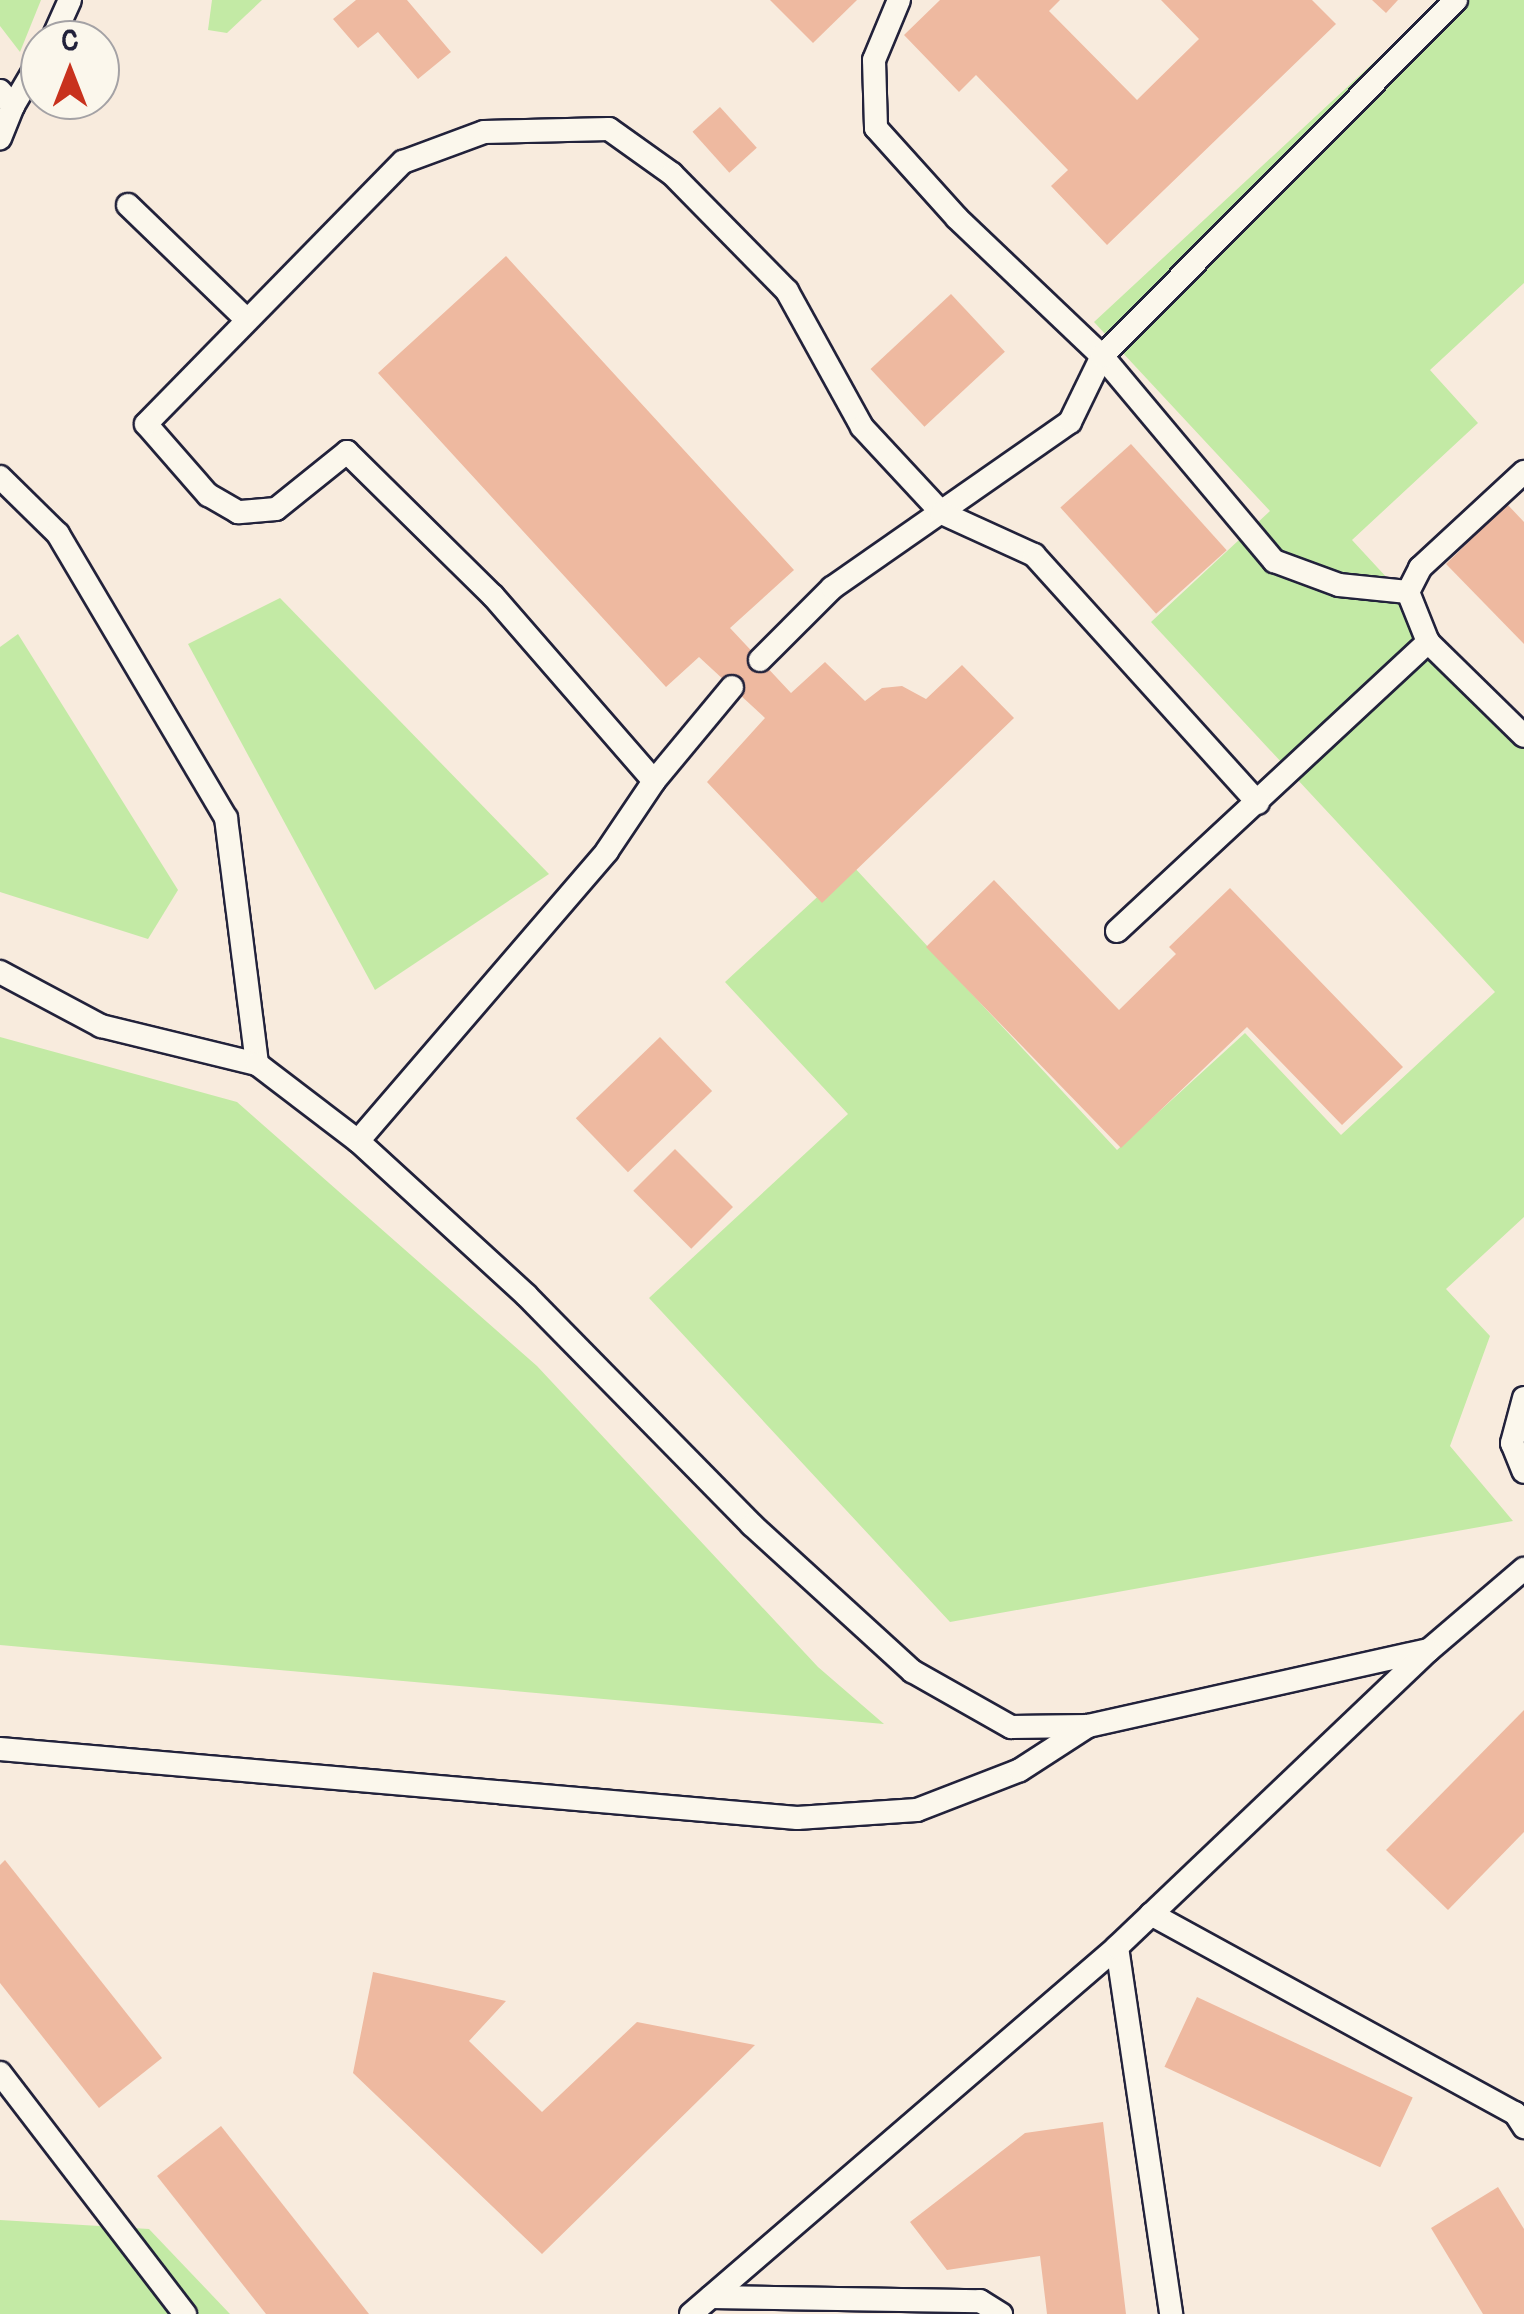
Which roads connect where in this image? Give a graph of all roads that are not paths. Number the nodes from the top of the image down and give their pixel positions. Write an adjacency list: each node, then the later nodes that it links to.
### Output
1 (899, 0): 7 (lane)
2 (1456, 0): 7 (lane)
3 (7, 98): 4 (lane)
4 (0, 138)
5 (128, 205): 6 (lane)
6 (246, 319): 10 (lane); 16 (lane)
7 (1102, 356): 10 (lane); 11 (lane)
8 (1524, 472): 11 (lane)
9 (0, 477): 20 (lane)
10 (942, 513): 13 (lane); 17 (lane)
11 (1408, 592): 12 (lane)
12 (1428, 642): 15 (lane); 17 (lane)
13 (760, 660)
14 (732, 687): 16 (lane)
15 (1524, 736)
16 (654, 782): 21 (lane)
17 (1258, 804): 18 (lane)
18 (1116, 931)
19 (0, 972): 20 (lane)
20 (257, 1064): 21 (lane)
21 (358, 1141): 26 (lane)
22 (1524, 1398): 23 (lane)
23 (1524, 1472)
24 (1524, 1569): 25 (lane)
25 (1429, 1650): 26 (lane); 28 (lane)
26 (1088, 1726): 27 (lane)
27 (0, 1749)
28 (1151, 1914): 29 (lane); 31 (lane)
29 (1117, 1947): 32 (lane); 36 (lane)
30 (0, 2073): 33 (lane)
31 (1524, 2127)
32 (710, 2298): 34 (lane); 35 (lane)
33 (186, 2314)
34 (691, 2314)
35 (1001, 2314)
36 (1171, 2314)

